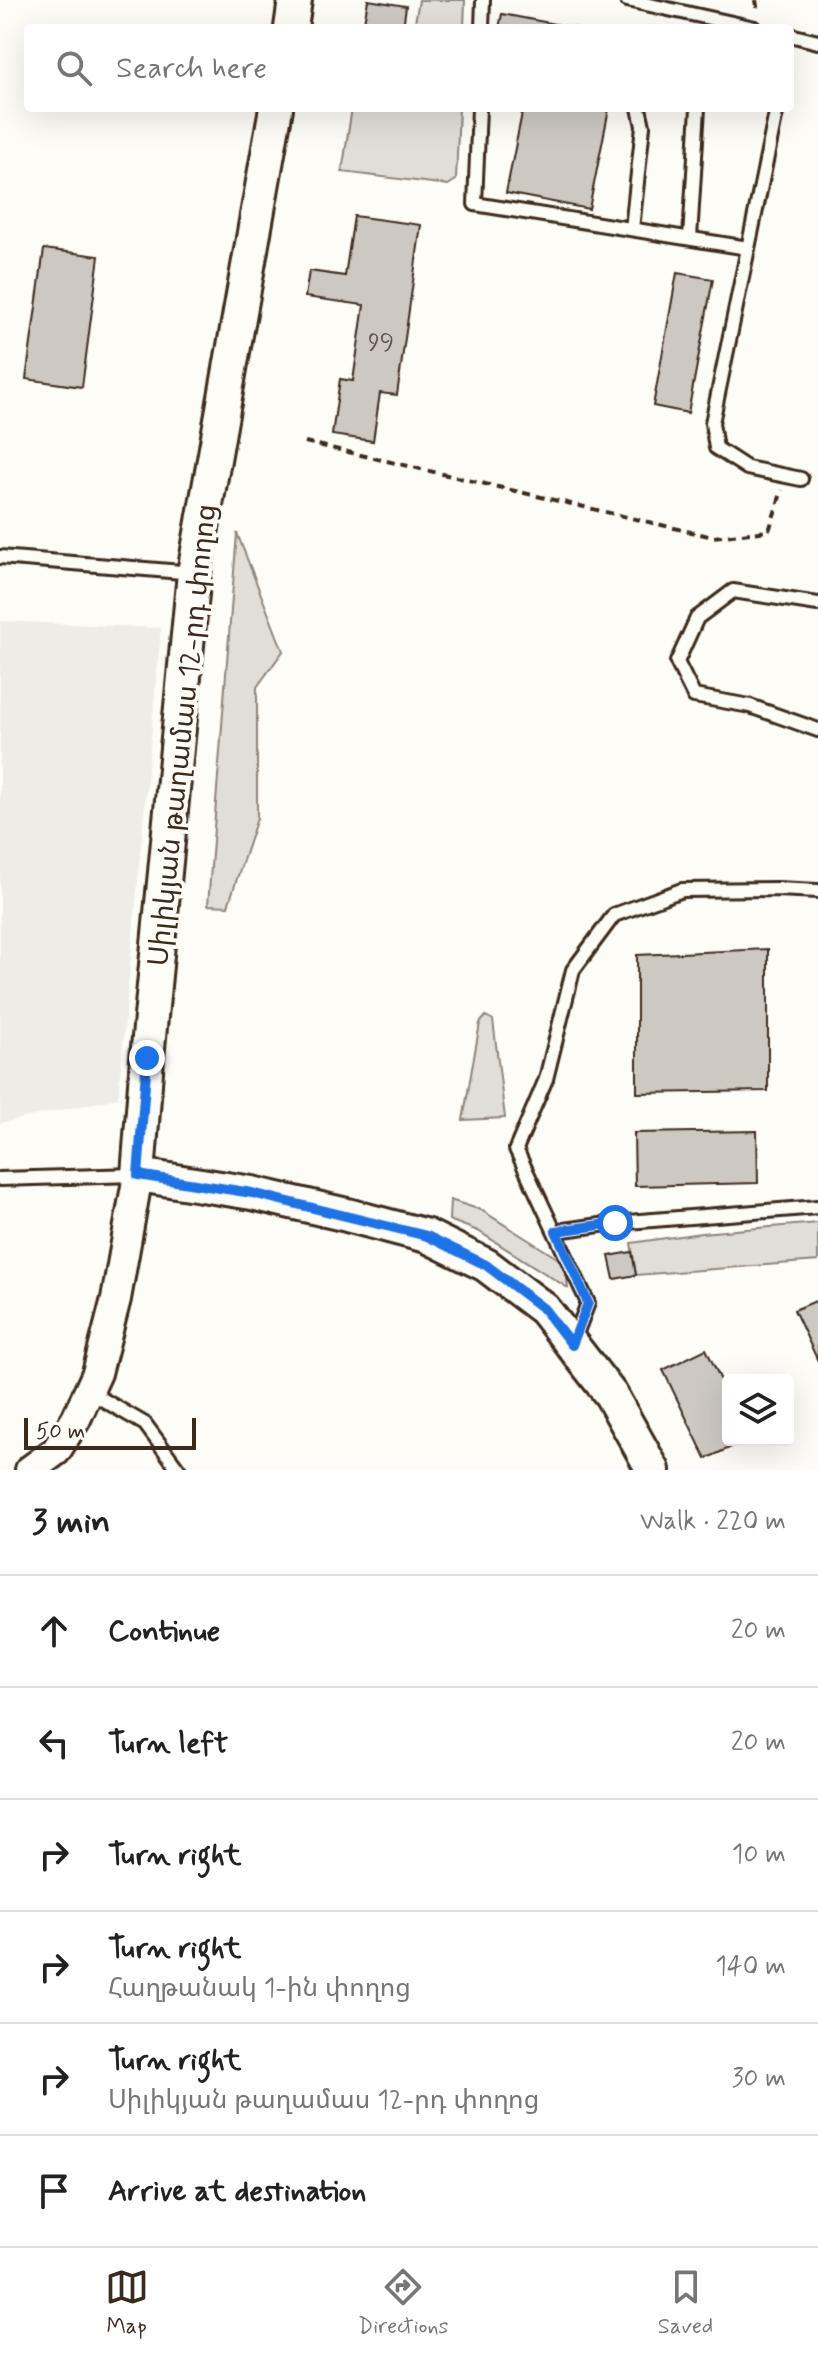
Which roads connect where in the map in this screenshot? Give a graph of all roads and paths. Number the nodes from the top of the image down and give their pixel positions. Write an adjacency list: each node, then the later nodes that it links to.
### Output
1 (295, 0): 5 (main road)
2 (483, 0): 6 (lane)
3 (627, 0): 4 (lane)
4 (691, 14): 7 (lane); 8 (lane)
5 (292, 24)
6 (482, 24)
7 (692, 24)
8 (737, 24)
9 (794, 39): 10 (lane)
10 (818, 42)
11 (275, 112): 23 (main road, Սիլիկյան թաղամաս 12-րդ փողոց)
12 (479, 112): 16 (lane)
13 (640, 112): 16 (lane)
14 (698, 112): 17 (lane)
15 (776, 112): 18 (lane)
16 (632, 229): 17 (lane)
17 (690, 238): 18 (lane)
18 (748, 248): 20 (lane)
19 (305, 442): 20 (path)
20 (787, 476): 21 (lane)
21 (801, 479)
22 (0, 557): 23 (lane)
23 (194, 573): 27 (main road, Սիլիկյան թաղամաս 12-րդ փողոց)
24 (818, 604): 25 (lane)
25 (818, 730)
26 (818, 891): 30 (lane)
27 (138, 1175): 28 (lane); 31 (main road); 32 (street)
28 (0, 1179)
29 (818, 1207): 30 (lane)
30 (556, 1231): 31 (lane)
31 (572, 1345): 35 (main road)
32 (88, 1391): 33 (street); 34 (lane)
33 (30, 1470)
34 (179, 1470)
35 (653, 1470)

